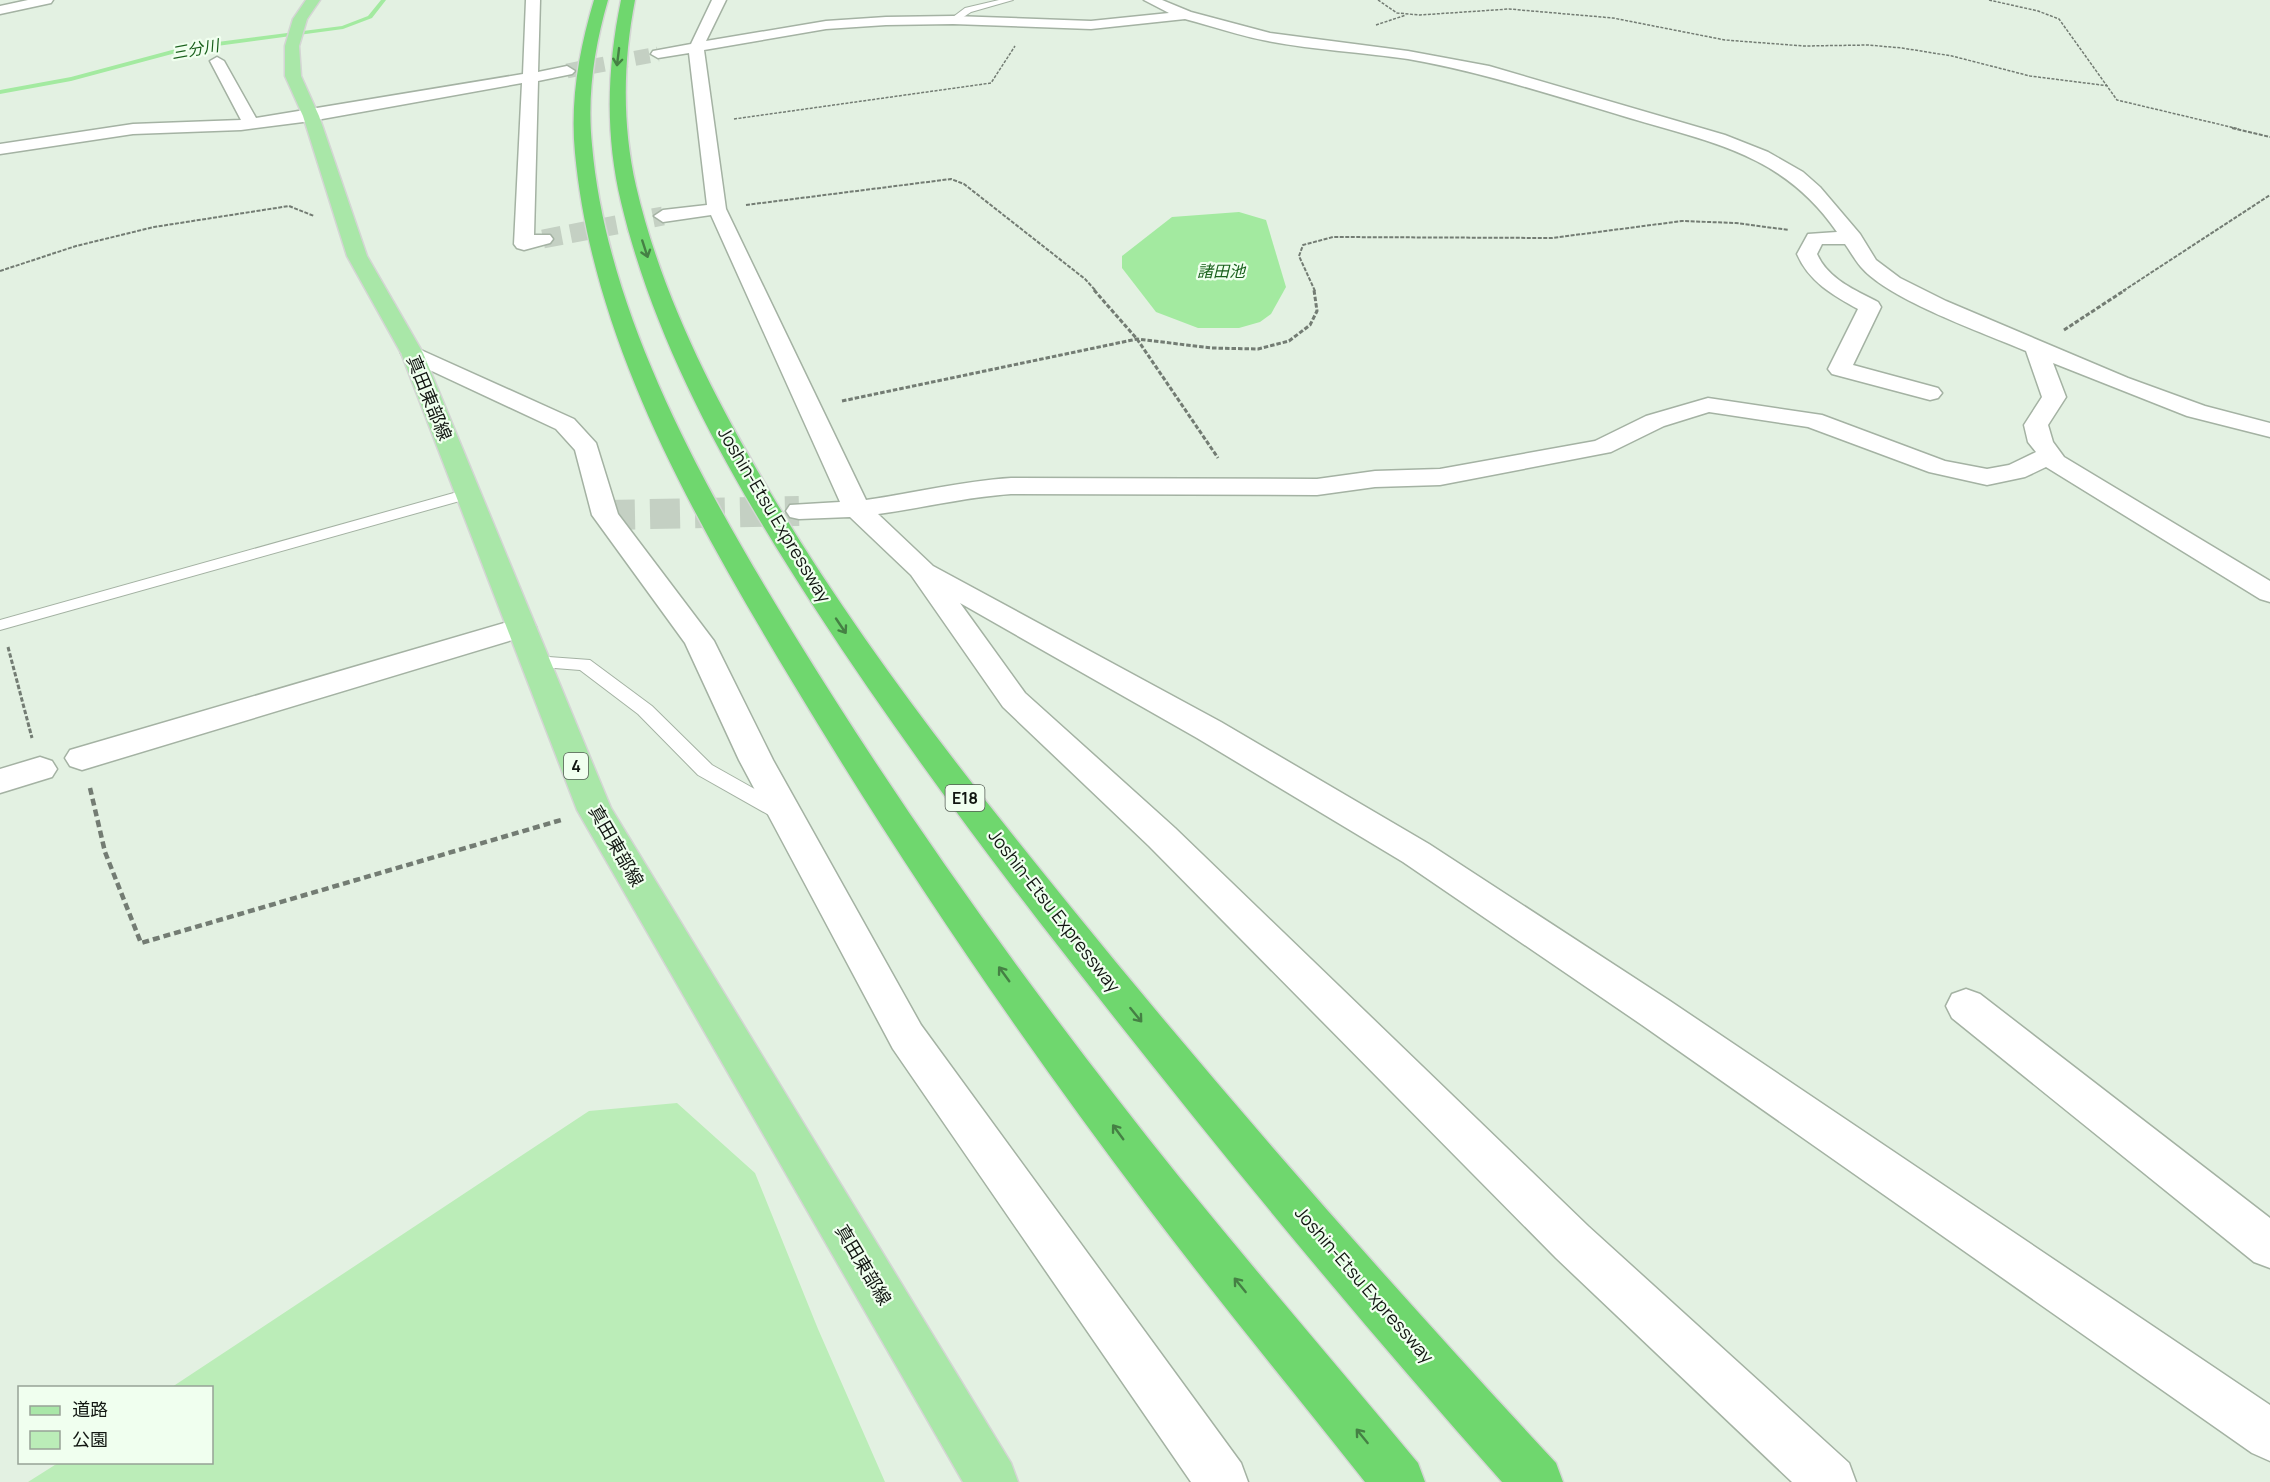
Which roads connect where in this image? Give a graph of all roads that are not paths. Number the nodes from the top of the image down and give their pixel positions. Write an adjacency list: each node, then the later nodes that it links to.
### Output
1 (46, 0): 9 (street)
2 (313, 0): 17 (main road, 真田東部線 / 4)
3 (533, 0): 16 (street)
4 (601, 0): 46 (highway, one-way to 4)
5 (628, 0): 47 (highway, Joshin-Etsu Expressway / E18, one-way to 47)
6 (719, 0): 12 (street)
7 (1009, 0): 11 (lane)
8 (1151, 0): 10 (street)
9 (0, 10)
10 (1186, 15): 11 (street); 22 (street)
11 (953, 20): 12 (street)
12 (696, 48): 13 (street); 20 (street)
13 (658, 54)
14 (217, 61): 18 (street)
15 (567, 70): 16 (street)
16 (530, 77): 17 (street); 23 (street)
17 (311, 116): 18 (street); 25 (main road, 真田東部線 / 4)
18 (251, 124): 19 (street)
19 (0, 149)
20 (717, 209): 21 (street); 30 (street)
21 (663, 216)
22 (1853, 238): 24 (street); 26 (street)
23 (543, 239)
24 (2036, 348): 27 (street); 28 (street)
25 (412, 353): 29 (main road, 真田東部線 / 4); 40 (street)
26 (1930, 393)
27 (2270, 430)
28 (2050, 455): 30 (street); 33 (street)
29 (468, 494): 34 (lane); 35 (main road, 真田東部線 / 4)
30 (857, 509): 31 (street); 32 (street)
31 (799, 511)
32 (921, 569): 43 (street); 48 (street)
33 (2270, 592)
34 (3, 625)
35 (521, 627): 36 (main road, 真田東部線 / 4); 37 (street)
36 (535, 662): 40 (lane); 44 (main road, 真田東部線 / 4)
37 (82, 758)
38 (40, 769): 39 (street)
39 (0, 781)
40 (786, 815): 45 (street)
41 (1966, 1006): 42 (street)
42 (2270, 1246)
43 (2270, 1435)
44 (992, 1482)
45 (1222, 1482)
46 (1399, 1482)
47 (1537, 1482)
48 (1830, 1482)

